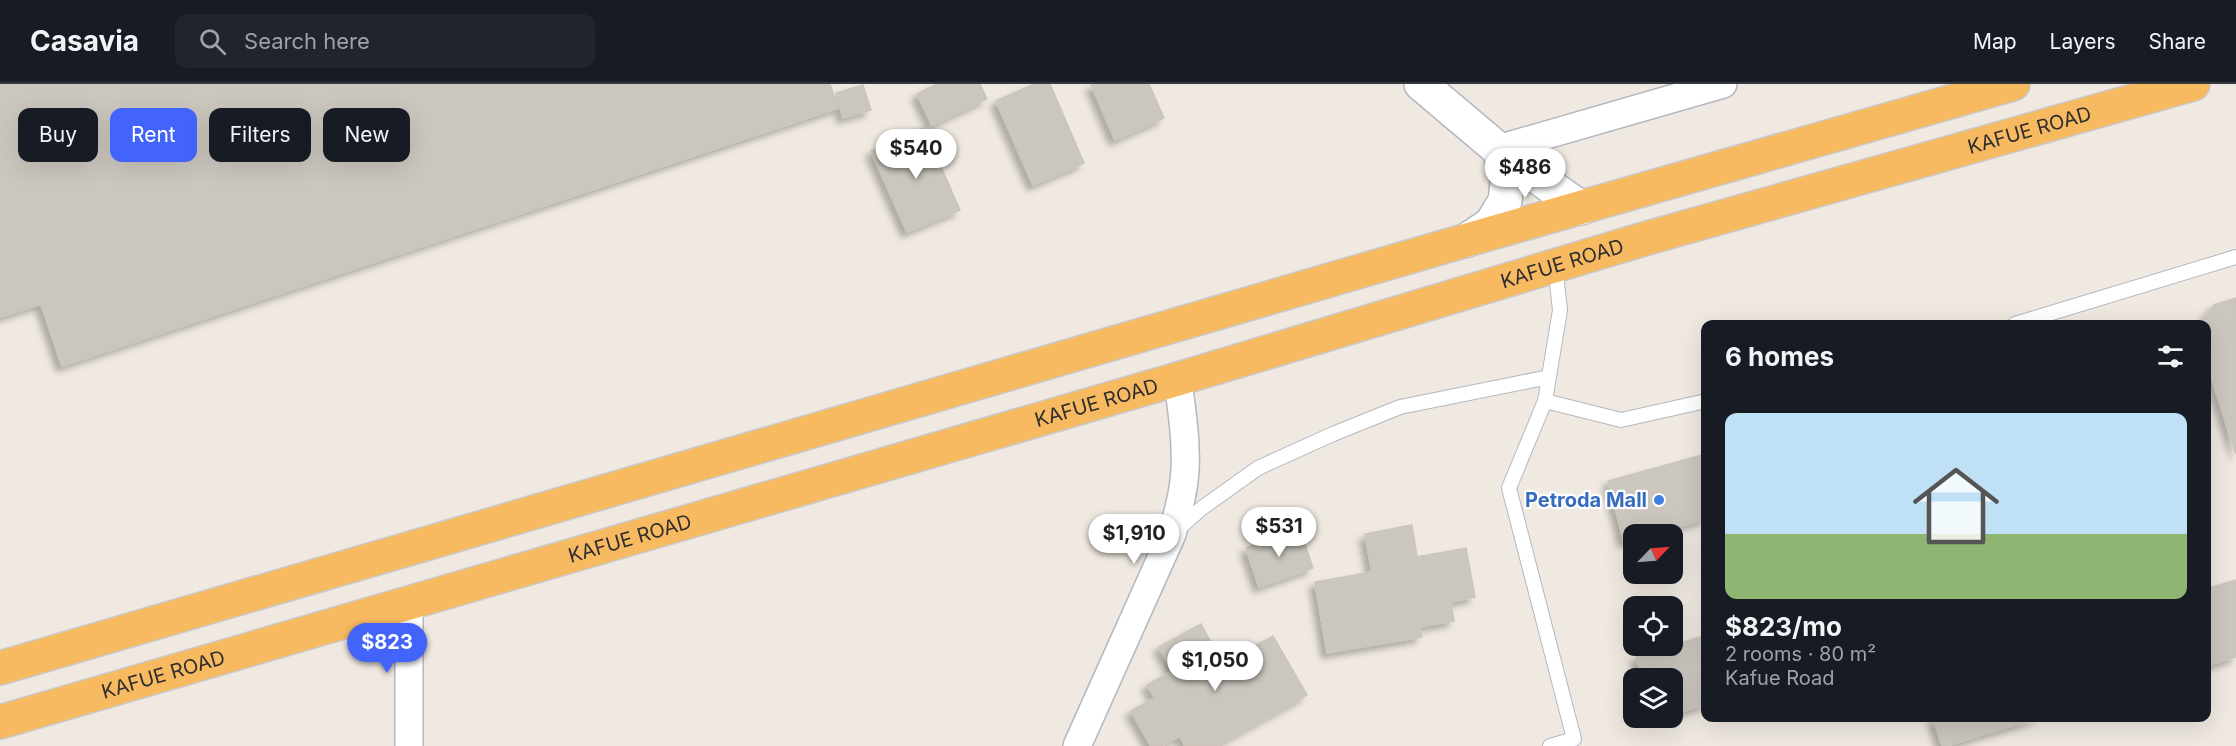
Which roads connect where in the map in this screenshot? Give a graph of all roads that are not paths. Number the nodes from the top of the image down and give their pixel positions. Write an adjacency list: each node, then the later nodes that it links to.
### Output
1 (1421, 84): 5 (street)
2 (1723, 84): 5 (street)
3 (2013, 84): 6 (highway)
4 (2193, 84): 9 (highway, KAFUE ROAD)
5 (1498, 149): 6 (street); 7 (street)
6 (1581, 208): 7 (highway)
7 (1467, 240): 17 (highway)
8 (2236, 257): 10 (lane)
9 (1555, 265): 11 (lane); 12 (highway, KAFUE ROAD)
10 (2028, 320)
11 (1549, 377): 13 (lane); 15 (lane)
12 (1178, 379): 15 (street); 16 (highway, KAFUE ROAD)
13 (1545, 401): 14 (lane); 19 (lane)
14 (1701, 402)
15 (1172, 534): 21 (street)
16 (409, 603): 18 (highway, KAFUE ROAD); 20 (street)
17 (0, 668)
18 (0, 722)
19 (1579, 742): 22 (lane)
20 (410, 746)
21 (1077, 746)
22 (1550, 746)

